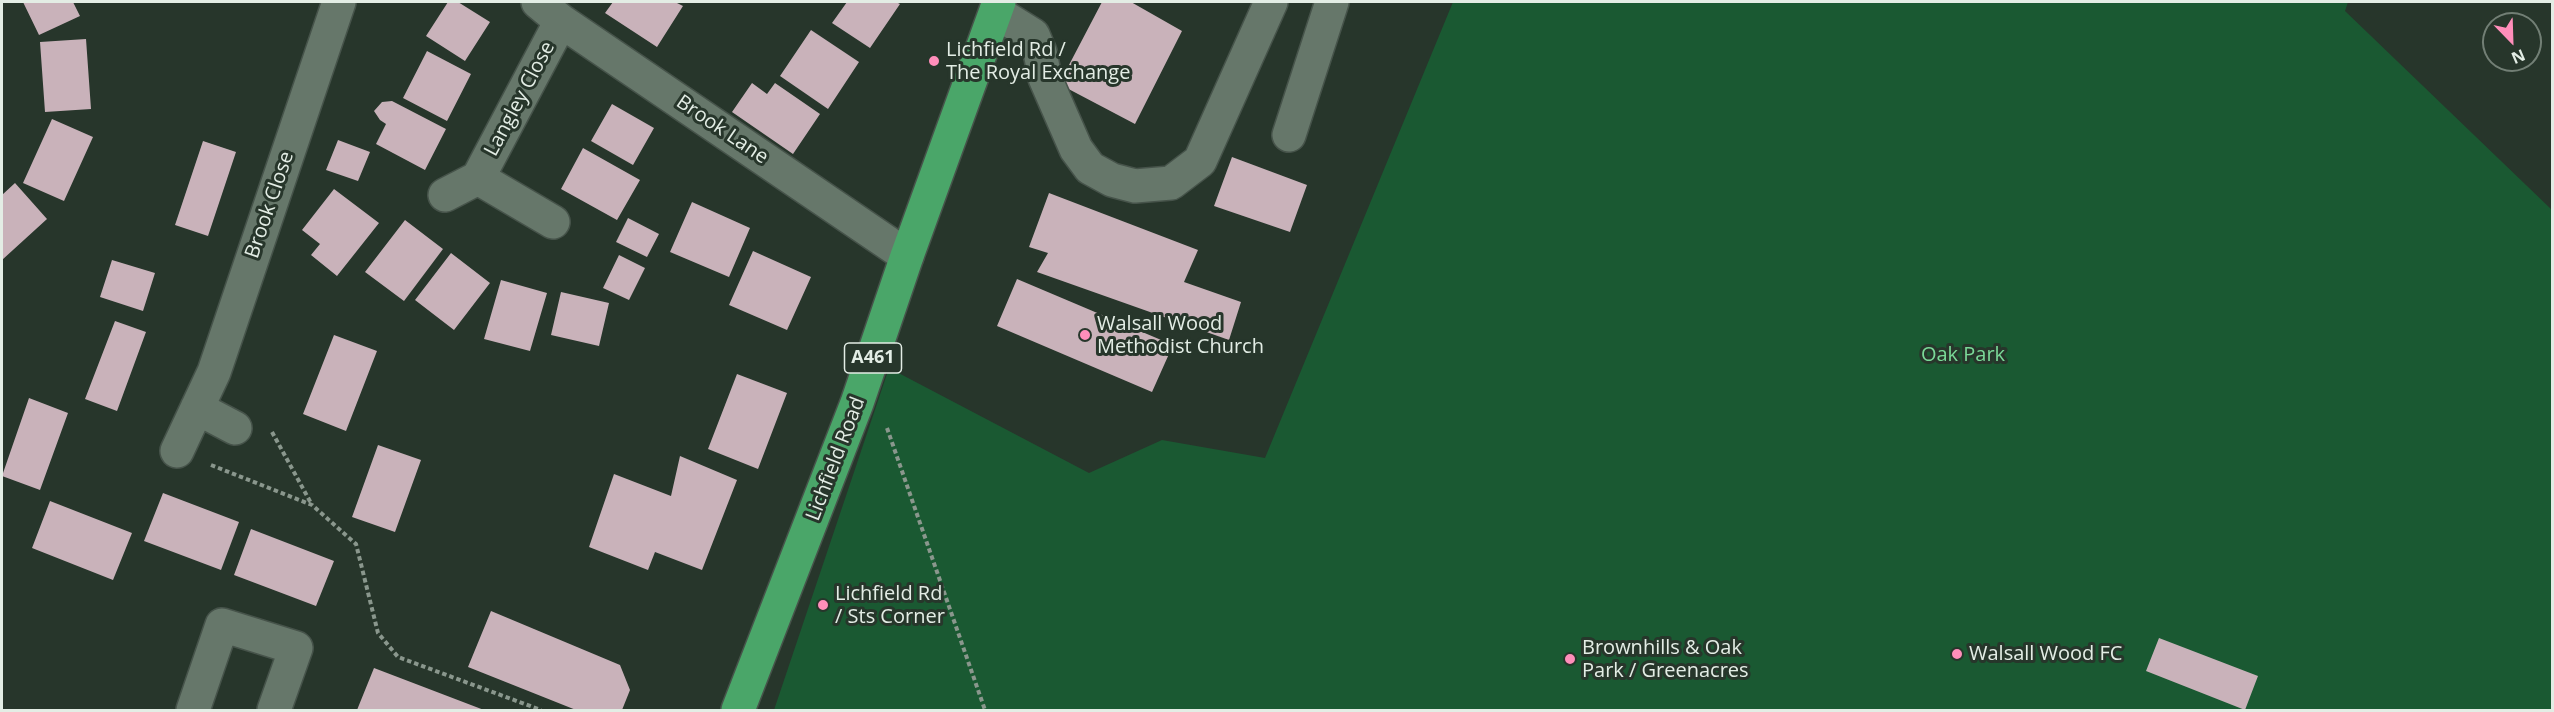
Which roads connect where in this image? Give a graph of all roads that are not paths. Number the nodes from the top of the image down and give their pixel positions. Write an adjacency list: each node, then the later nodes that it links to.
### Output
1 (339, 2): 11 (street, Brook Close)
2 (1271, 2): 4 (street)
3 (1332, 2): 6 (street)
4 (997, 7): 10 (highway, Lichfield Road / A461)
5 (549, 11): 7 (street, Langley Close); 10 (street, Brook Lane)
6 (1289, 135)
7 (478, 178): 8 (street, Langley Close); 9 (street, Langley Close)
8 (445, 195)
9 (554, 222)
10 (908, 256): 16 (highway, Lichfield Road / A461)
11 (197, 408): 12 (street); 13 (street, Brook Close)
12 (235, 428)
13 (177, 451)
14 (193, 711): 15 (street)
15 (274, 711)
16 (738, 711)

